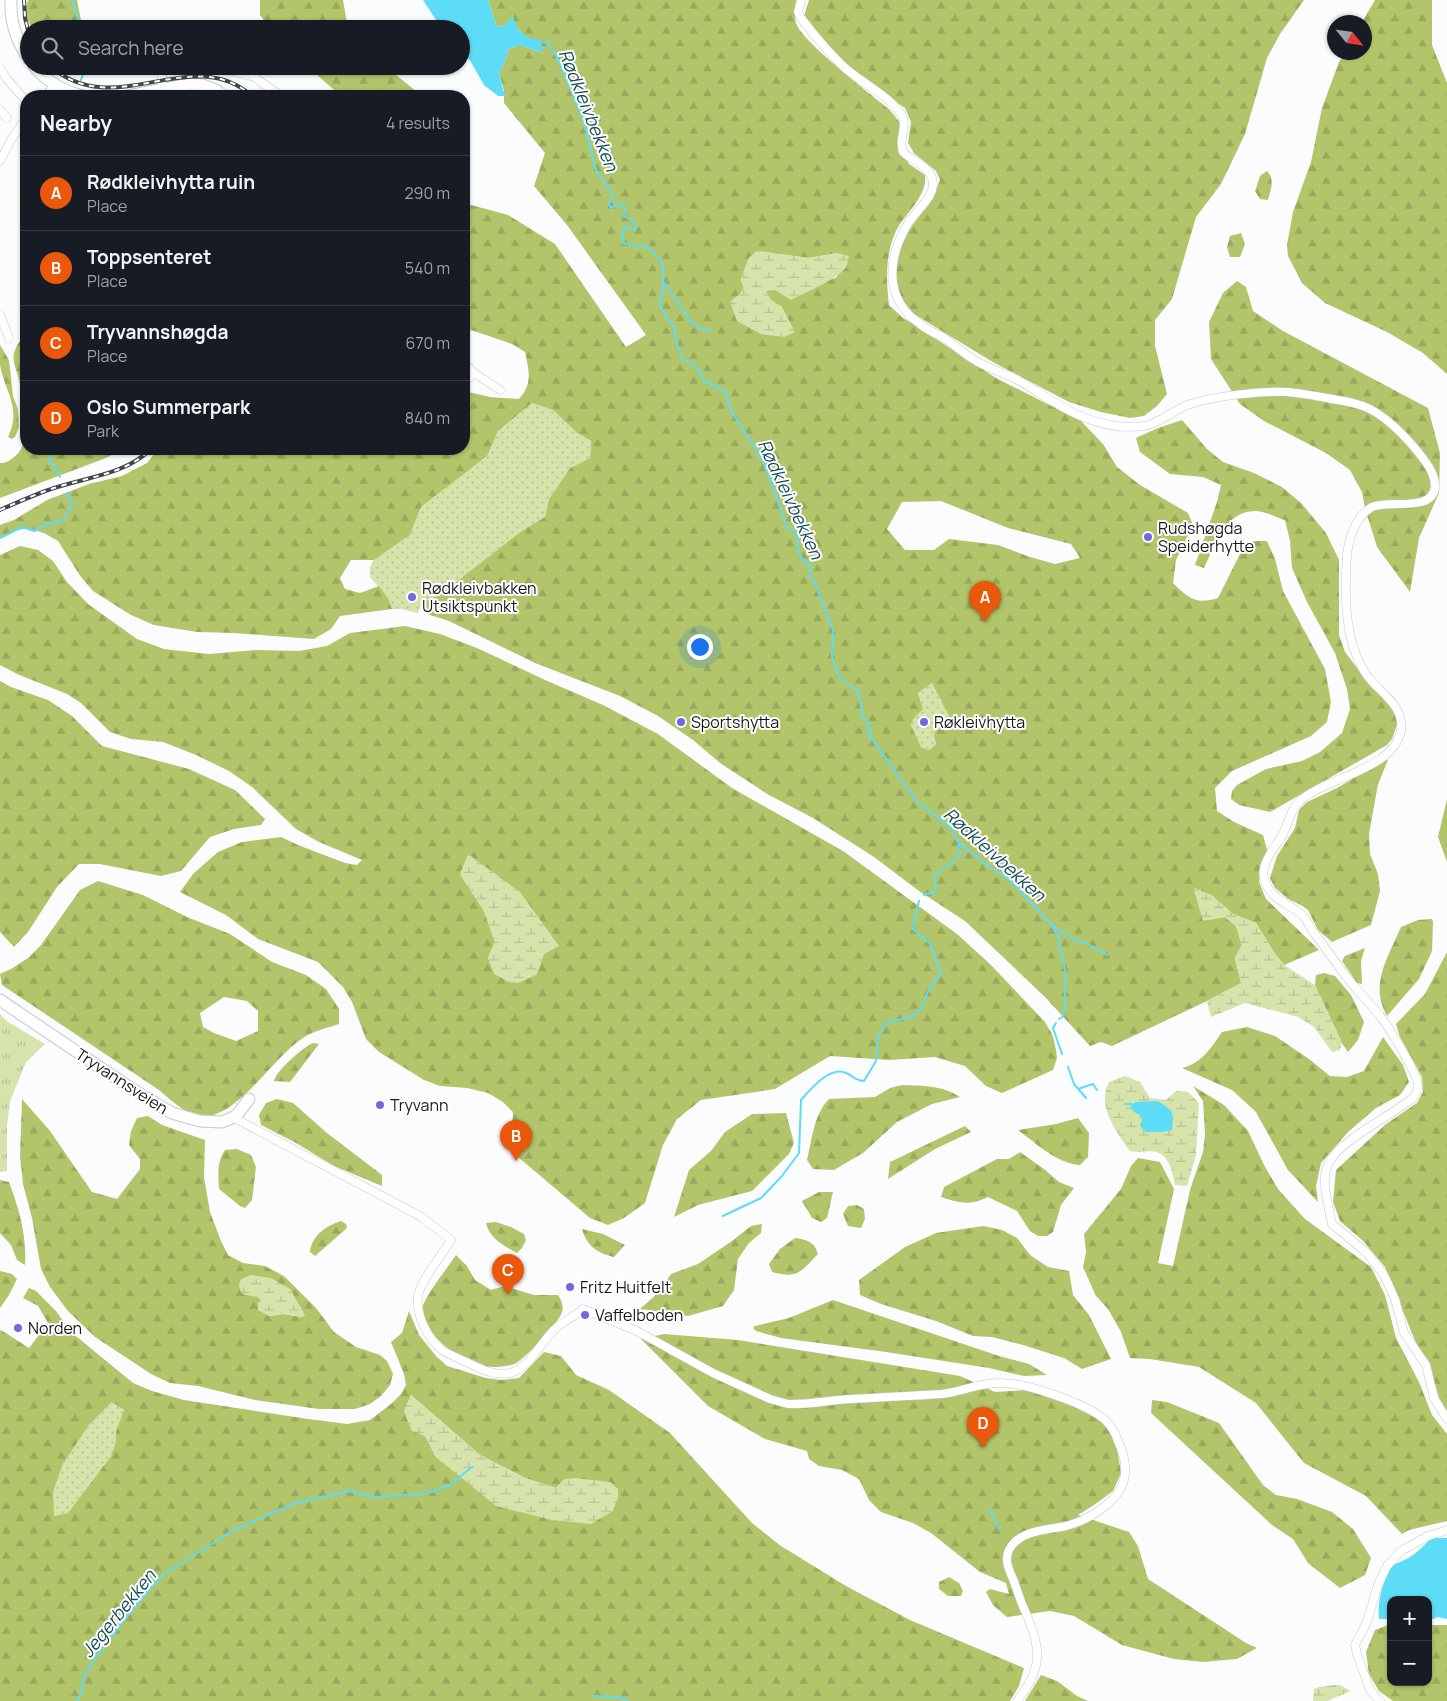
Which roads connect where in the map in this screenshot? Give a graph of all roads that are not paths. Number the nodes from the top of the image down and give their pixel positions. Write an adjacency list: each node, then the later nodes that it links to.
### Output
1 (10, 0): 3 (street)
2 (801, 0): 29 (street)
3 (20, 43)
4 (0, 68): 15 (street)
5 (43, 75): 8 (street)
6 (162, 75): 9 (street)
7 (247, 75): 14 (street)
8 (54, 85): 10 (street); 11 (street)
9 (162, 89): 12 (street); 13 (street)
10 (50, 90)
11 (65, 90)
12 (157, 90)
13 (215, 90)
14 (272, 90)
15 (20, 94)
16 (0, 110): 17 (street)
17 (7, 118)
18 (20, 126): 19 (street)
19 (0, 161)
20 (0, 314): 21 (street)
21 (9, 338)
22 (470, 369): 23 (street)
23 (474, 373): 24 (street); 25 (street)
24 (470, 377)
25 (500, 390)
26 (0, 1000): 28 (street, Tryvannsveien)
27 (249, 1100): 28 (street)
28 (234, 1118): 31 (street)
29 (1447, 1419)
30 (1447, 1530): 32 (street)
31 (1016, 1701)
32 (1380, 1701)

